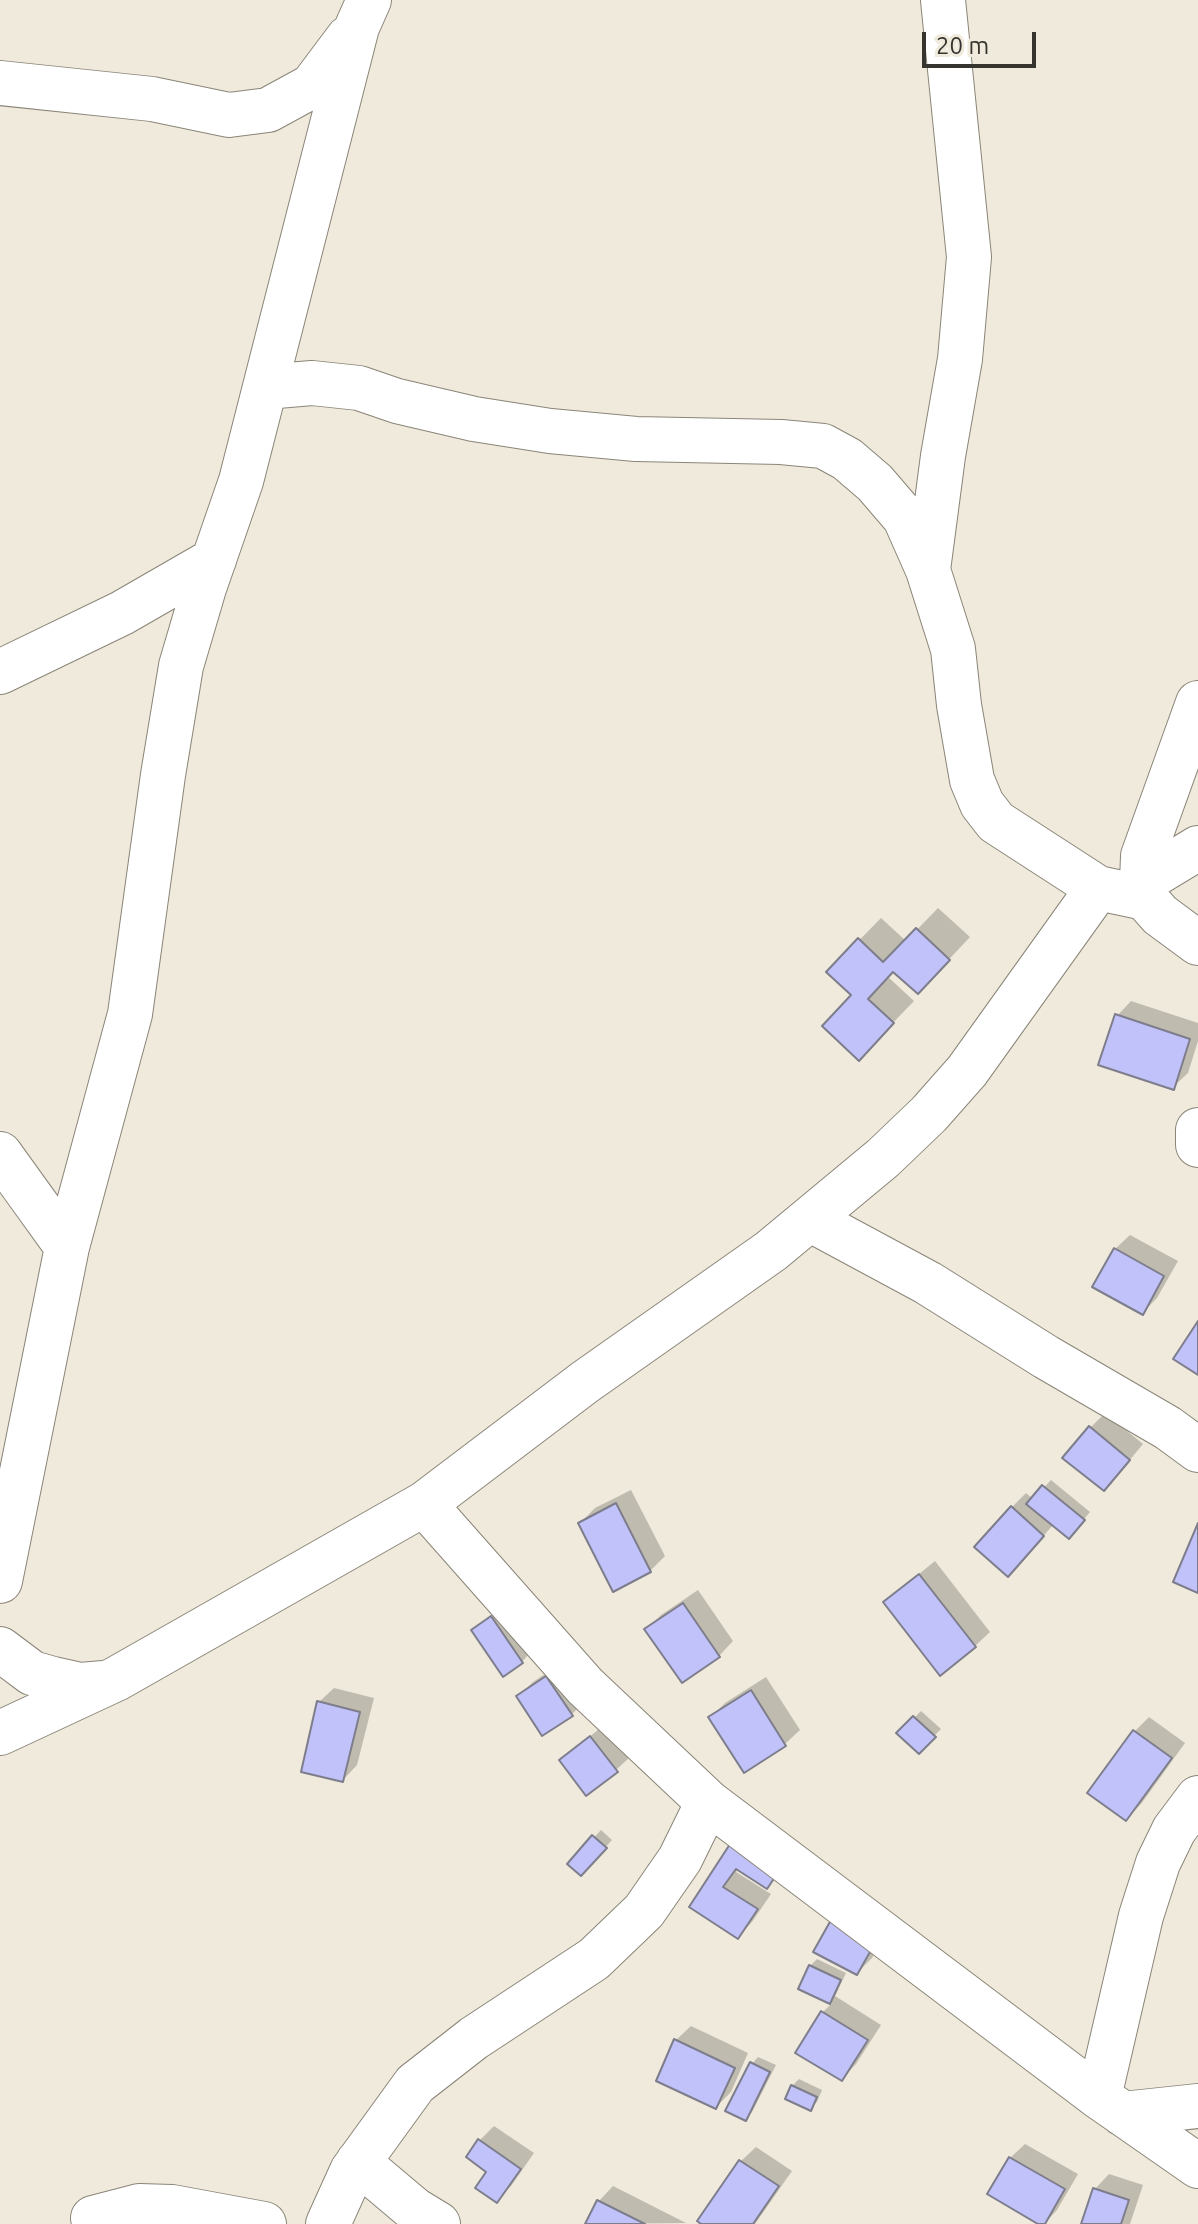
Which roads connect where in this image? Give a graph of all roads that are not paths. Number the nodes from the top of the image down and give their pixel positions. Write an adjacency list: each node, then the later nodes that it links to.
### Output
1 (943, 0): 6 (street)
2 (363, 14): 3 (street); 4 (street)
3 (0, 83)
4 (265, 387): 5 (street); 6 (street)
5 (214, 560): 7 (street); 17 (street)
6 (928, 570): 10 (street)
7 (0, 672)
8 (1198, 703): 11 (street)
9 (1198, 848): 11 (street)
10 (1098, 888): 11 (street); 16 (street)
11 (1144, 890): 12 (street)
12 (1198, 943)
13 (1198, 1130): 14 (street)
14 (1198, 1145)
15 (0, 1154): 17 (street)
16 (811, 1220): 18 (street); 19 (street)
17 (67, 1247): 20 (street)
18 (1198, 1450)
19 (424, 1504): 22 (street); 25 (street)
20 (0, 1581)
21 (0, 1649): 22 (street)
22 (110, 1683): 23 (street)
23 (0, 1733)
24 (1198, 1798): 26 (street)
25 (708, 1802): 26 (street); 28 (street)
26 (1111, 2106): 27 (street); 29 (street)
27 (1198, 2106)
28 (358, 2162): 32 (street); 33 (street)
29 (1198, 2166)
30 (93, 2218): 31 (street)
31 (264, 2224)
32 (328, 2224)
33 (438, 2224)

